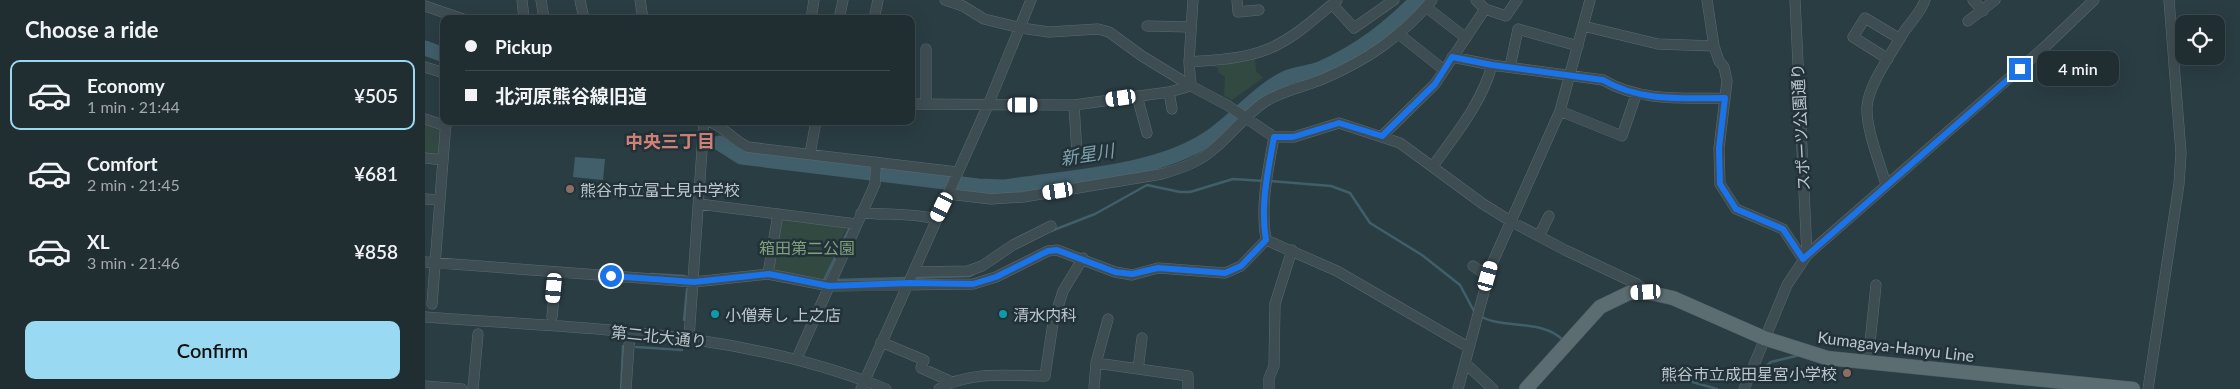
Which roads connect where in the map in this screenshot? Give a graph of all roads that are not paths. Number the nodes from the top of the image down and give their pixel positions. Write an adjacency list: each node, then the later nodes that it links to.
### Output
1 (444, 0): 29 (street)
2 (522, 0): 32 (street)
3 (541, 0): 33 (street)
4 (580, 0): 34 (street)
5 (640, 0): 35 (street)
6 (813, 0): 36 (street)
7 (843, 0): 37 (street)
8 (878, 0): 38 (street)
9 (945, 0): 43 (street)
10 (1031, 0): 43 (street)
11 (1193, 0): 42 (street)
12 (1237, 0): 28 (street)
13 (1394, 0): 24 (street)
14 (1476, 0): 27 (street)
15 (1517, 0): 27 (street)
16 (1590, 0): 41 (street)
17 (1707, 0): 48 (street)
18 (1795, 0): 102 (street, スポーツ公園通り)
19 (1925, 0): 46 (street)
20 (1973, 0): 30 (street)
21 (1995, 0): 30 (street)
22 (2094, 0): 87 (street)
23 (2169, 0): 148 (street)
24 (1334, 2): 52 (street)
25 (1429, 4): 44 (street); 45 (street)
26 (425, 6): 29 (street)
27 (1485, 9): 45 (street)
28 (1259, 10)
29 (441, 11): 31 (street)
30 (1983, 11): 39 (street)
31 (450, 15)
32 (524, 15)
33 (543, 15)
34 (584, 15)
35 (642, 15)
36 (811, 15)
37 (840, 15)
38 (875, 15)
39 (1969, 20)
40 (1147, 26): 42 (street)
41 (1583, 26): 47 (street); 48 (street)
42 (1191, 27): 52 (street)
43 (1021, 28): 59 (street); 66 (street)
44 (1400, 35): 56 (street); 70 (street)
45 (1466, 38): 50 (street)
46 (1900, 39): 51 (street); 51 (street)
47 (1578, 46): 55 (street); 58 (street)
48 (1714, 46): 63 (street)
49 (926, 49): 65 (street)
50 (1452, 57): 53 (street); 56 (street)
51 (1888, 59): 87 (street)
52 (1189, 62): 59 (street)
53 (1492, 65): 55 (street); 85 (street)
54 (425, 67): 57 (street)
55 (1509, 67): 58 (street)
56 (1444, 70): 78 (street)
57 (440, 72)
58 (1569, 74): 61 (street); 69 (street)
59 (1191, 86): 60 (street); 70 (street)
60 (1169, 92): 62 (street); 68 (street)
61 (1636, 95): 63 (street); 69 (street)
62 (1137, 96): 67 (street); 77 (street)
63 (1725, 98): 102 (street)
64 (915, 104): 65 (street)
65 (926, 104): 66 (street)
66 (988, 105): 67 (street); 86 (street)
67 (1074, 105): 81 (street)
68 (1172, 108)
69 (1560, 111): 96 (street)
70 (1247, 118): 79 (street); 88 (street)
71 (425, 119): 72 (street)
72 (440, 122)
73 (446, 125): 83 (street)
74 (704, 125): 91 (street)
75 (717, 125): 80 (street)
76 (815, 125): 80 (street)
77 (1147, 133)
78 (1382, 136): 79 (street); 85 (street)
79 (1274, 137): 100 (street)
80 (810, 154): 84 (street)
81 (1077, 154)
82 (425, 158): 83 (street)
83 (443, 160): 90 (street)
84 (876, 162): 86 (street); 92 (street)
85 (1433, 166): 96 (street)
86 (957, 172): 88 (street)
87 (1887, 185): 102 (street)
88 (948, 193): 95 (street)
89 (425, 200): 90 (street)
90 (440, 200): 105 (street)
91 (699, 204): 93 (street); 111 (street)
92 (861, 213): 95 (street); 97 (street)
93 (778, 214): 97 (street); 108 (street)
94 (1549, 216): 99 (street)
95 (936, 219): 110 (street)
96 (1512, 222): 99 (street); 109 (street)
97 (856, 224): 112 (street)
98 (1051, 226): 110 (street)
99 (1539, 236): 114 (street)
100 (1266, 240): 101 (street); 103 (street)
101 (1292, 250): 125 (street); 142 (street)
102 (1805, 257): 123 (street)
103 (1083, 258): 110 (street); 131 (street)
104 (425, 262): 105 (street)
105 (436, 263): 107 (street); 115 (street)
106 (1473, 266): 109 (street)
107 (556, 273): 111 (street); 117 (street)
108 (769, 274): 111 (street); 112 (street)
109 (1488, 276): 125 (street)
110 (911, 278): 112 (street); 124 (street)
111 (694, 282): 121 (street)
112 (829, 284): 126 (street)
113 (1876, 285): 127 (street)
114 (1646, 292): 123 (main road, Kumagaya-Hanyu Line); 145 (main road, Kumagaya-Hanyu Line)
115 (432, 304)
116 (425, 317): 119 (street, 第二北大通り)
117 (552, 317)
118 (1108, 319): 128 (street)
119 (630, 332): 121 (street, 第二北大通り); 137 (street)
120 (477, 334): 136 (street)
121 (689, 338): 126 (street, 第二北大通り)
122 (1142, 338): 130 (street)
123 (1764, 338): 127 (main road, Kumagaya-Hanyu Line); 146 (street)
124 (881, 342): 131 (street); 133 (street)
125 (1469, 347): 129 (street)
126 (797, 358): 133 (street, 第二北大通り)
127 (1867, 362): 132 (main road, Kumagaya-Hanyu Line)
128 (1096, 363): 130 (street); 140 (street)
129 (1465, 363): 143 (street); 144 (street)
130 (1138, 369): 141 (street)
131 (952, 382): 139 (street)
132 (2032, 384): 147 (main road, Kumagaya-Hanyu Line)
133 (863, 385): 138 (street, 第二北大通り)
134 (425, 386): 135 (street)
135 (462, 389)
136 (473, 389)
137 (626, 389)
138 (886, 389)
139 (939, 389)
140 (1094, 389)
141 (1188, 389)
142 (1269, 389)
143 (1459, 389)
144 (1493, 389)
145 (1526, 389)
146 (1744, 389)
147 (2133, 389)
148 (2148, 389)

